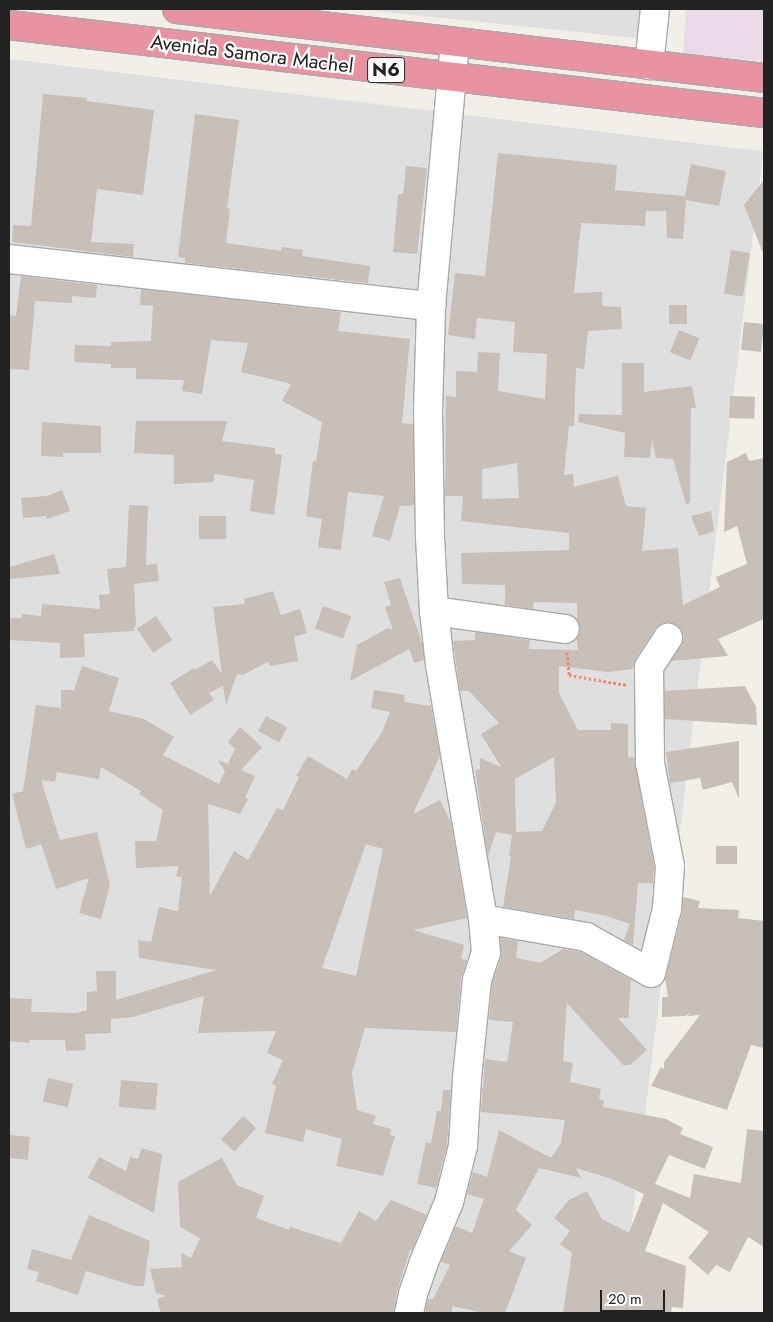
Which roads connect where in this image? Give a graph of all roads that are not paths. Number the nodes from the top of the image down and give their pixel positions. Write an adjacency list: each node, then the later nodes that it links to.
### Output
1 (187, 9): 4 (highway, Avenida Samora Machel / N6)
2 (655, 9): 5 (street)
3 (9, 26): 6 (highway, Avenida Samora Machel / N6)
4 (455, 42): 5 (highway, Avenida Samora Machel / N6); 6 (street)
5 (649, 65): 7 (highway, Avenida Samora Machel / N6)
6 (451, 78): 8 (highway, Avenida Samora Machel / N6); 10 (street)
7 (764, 78)
8 (764, 113)
9 (9, 259): 10 (street)
10 (431, 306): 11 (street)
11 (434, 611): 12 (street); 14 (street)
12 (565, 629)
13 (668, 638): 14 (street)
14 (483, 919): 15 (street)
15 (409, 1313)

